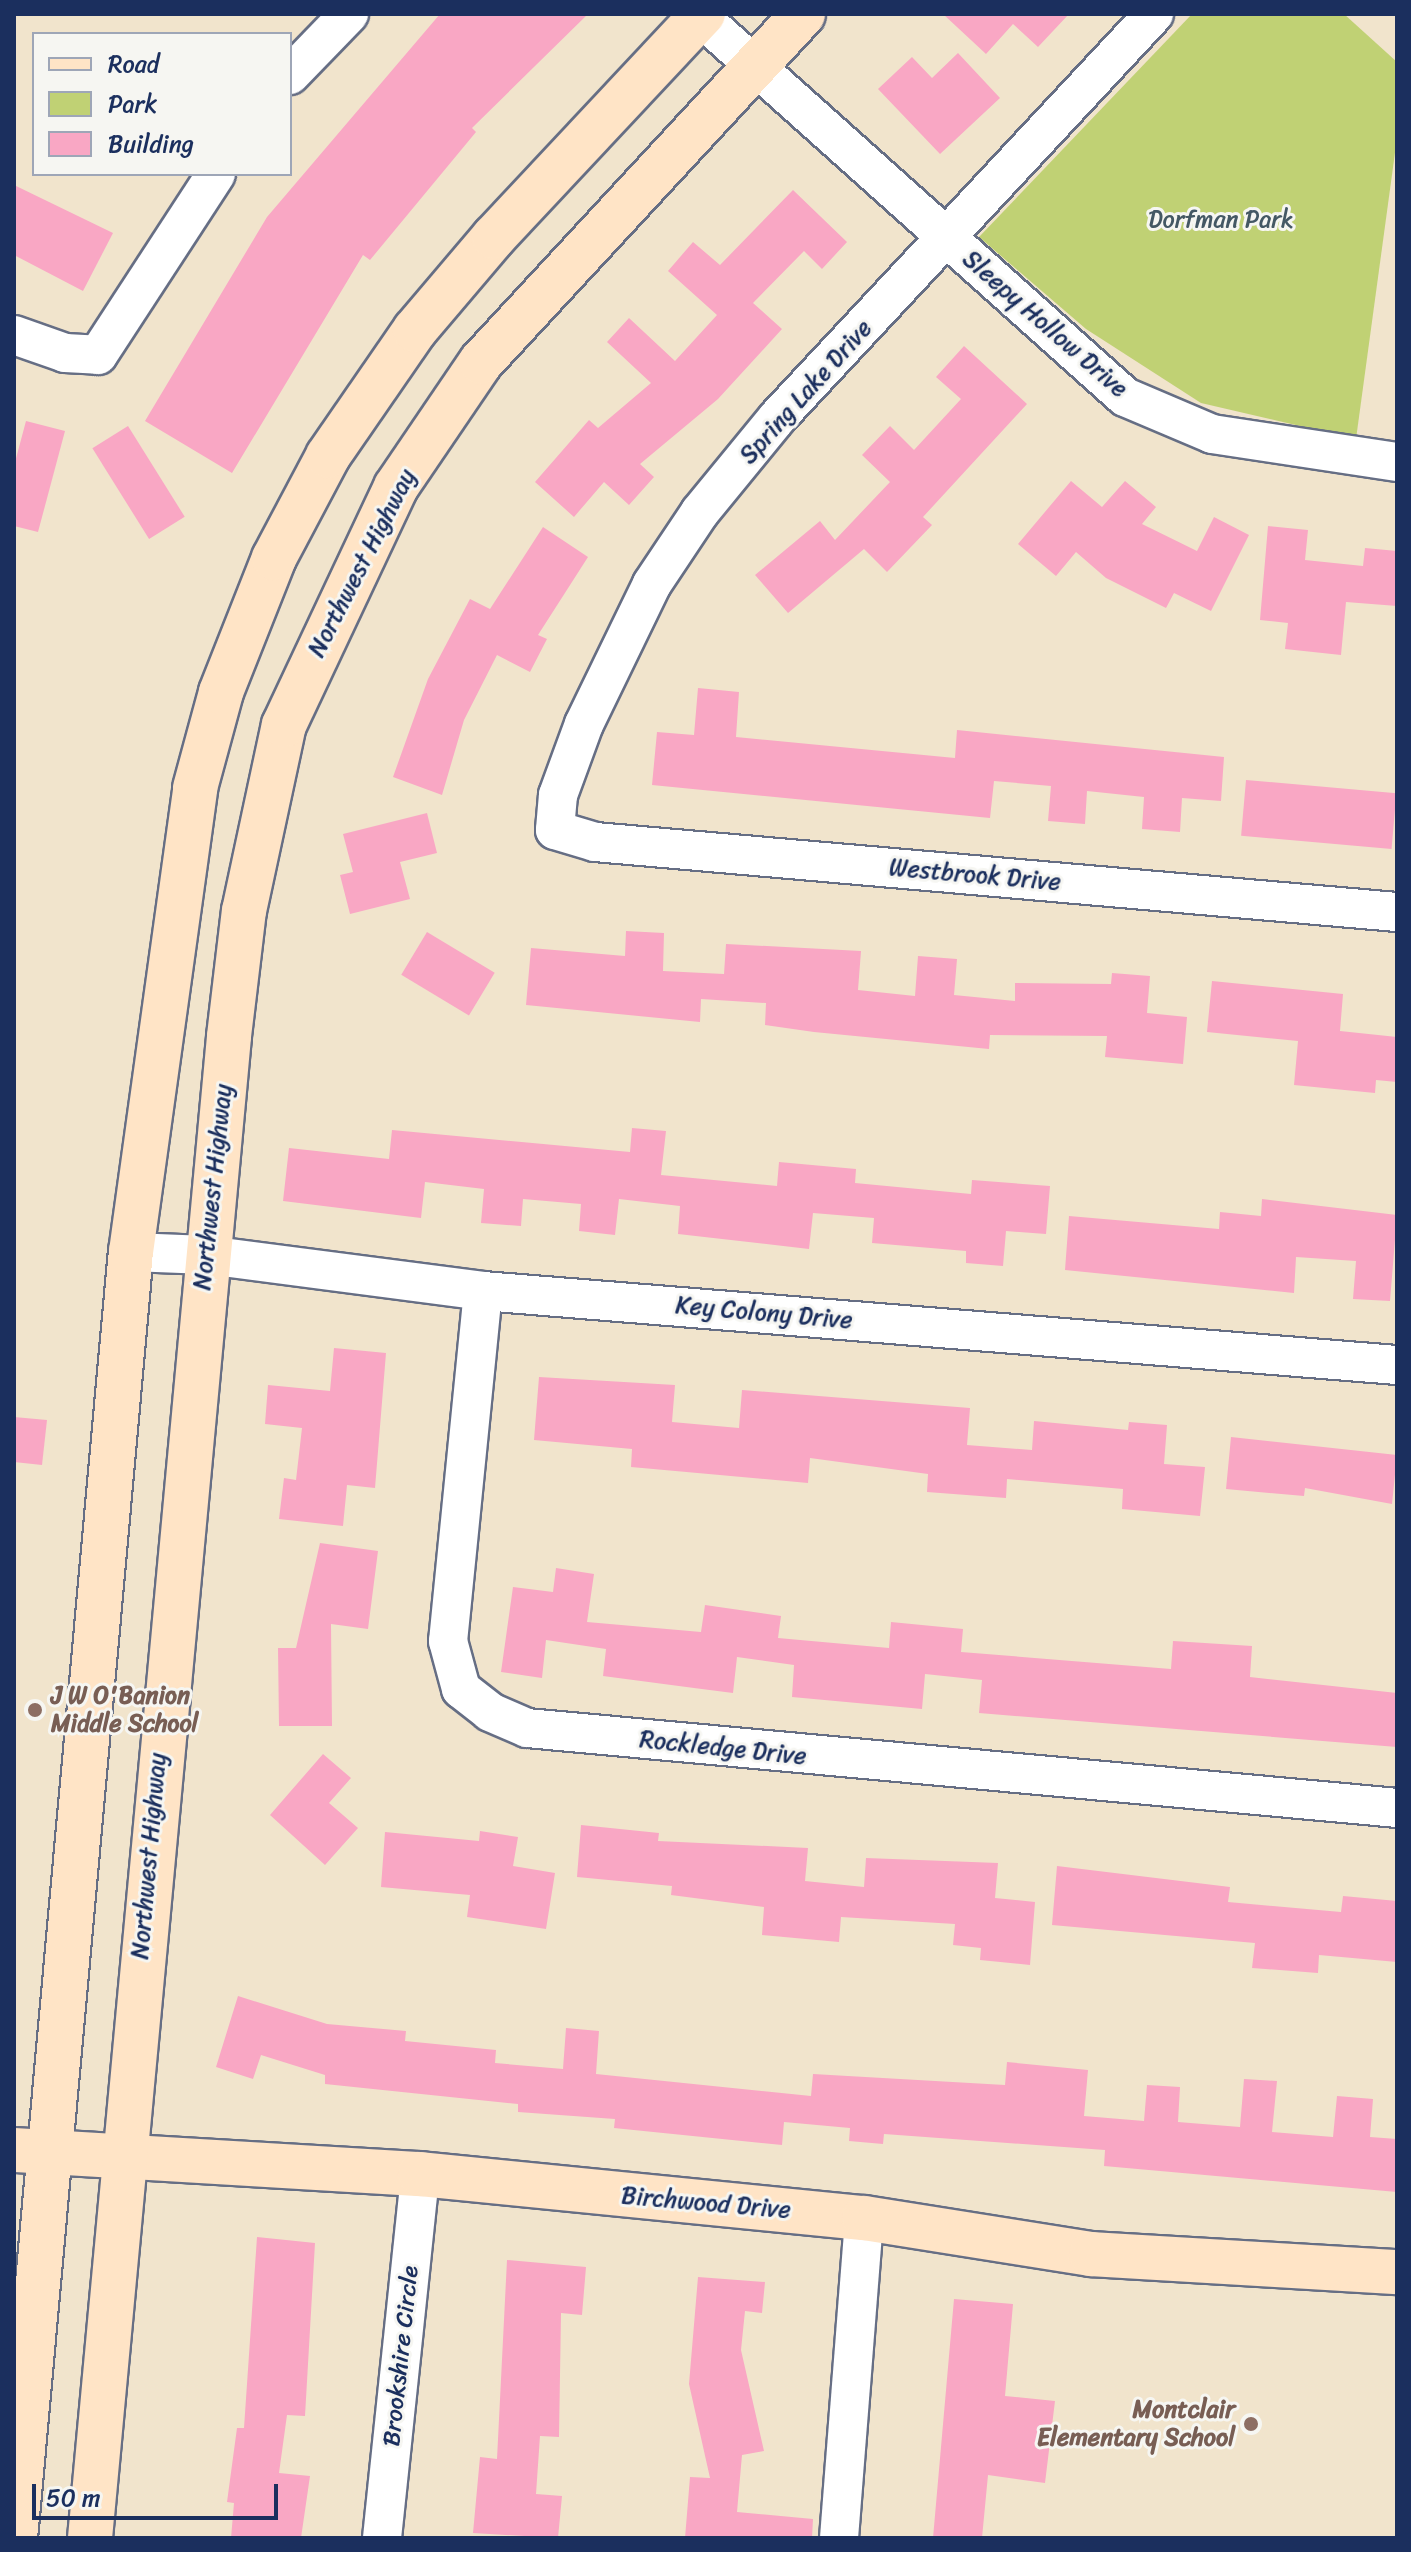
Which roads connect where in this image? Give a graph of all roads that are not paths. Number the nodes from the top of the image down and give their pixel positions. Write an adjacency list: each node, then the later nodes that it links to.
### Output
1 (349, 14): 6 (street)
2 (803, 14): 5 (main road, Northwest Highway)
3 (1154, 14): 8 (street, Spring Lake Drive)
4 (700, 15): 5 (street, Sleepy Hollow Drive); 13 (main road)
5 (755, 64): 8 (street, Sleepy Hollow Drive); 14 (main road, Northwest Highway)
6 (292, 73)
7 (215, 176): 9 (street)
8 (946, 239): 10 (street, Sleepy Hollow Drive); 11 (street, Spring Lake Drive)
9 (14, 335)
10 (1397, 462)
11 (555, 830): 12 (street, Westbrook Drive)
12 (1397, 912)
13 (131, 1252): 14 (street, Key Colony Drive); 18 (main road)
14 (207, 1255): 15 (street, Key Colony Drive); 19 (main road, Northwest Highway)
15 (483, 1291): 16 (street, Key Colony Drive); 17 (street, Rockledge Drive)
16 (1397, 1365)
17 (1397, 1808)
18 (32, 2152): 19 (main road, Birchwood Drive); 23 (main road)
19 (126, 2157): 20 (main road, Birchwood Drive); 24 (main road, Northwest Highway)
20 (420, 2174): 21 (main road, Birchwood Drive); 25 (street, Brookshire Circle)
21 (864, 2218): 22 (main road, Birchwood Drive); 26 (street)
22 (1397, 2272)
23 (15, 2538)
24 (90, 2538)
25 (382, 2538)
26 (839, 2538)

